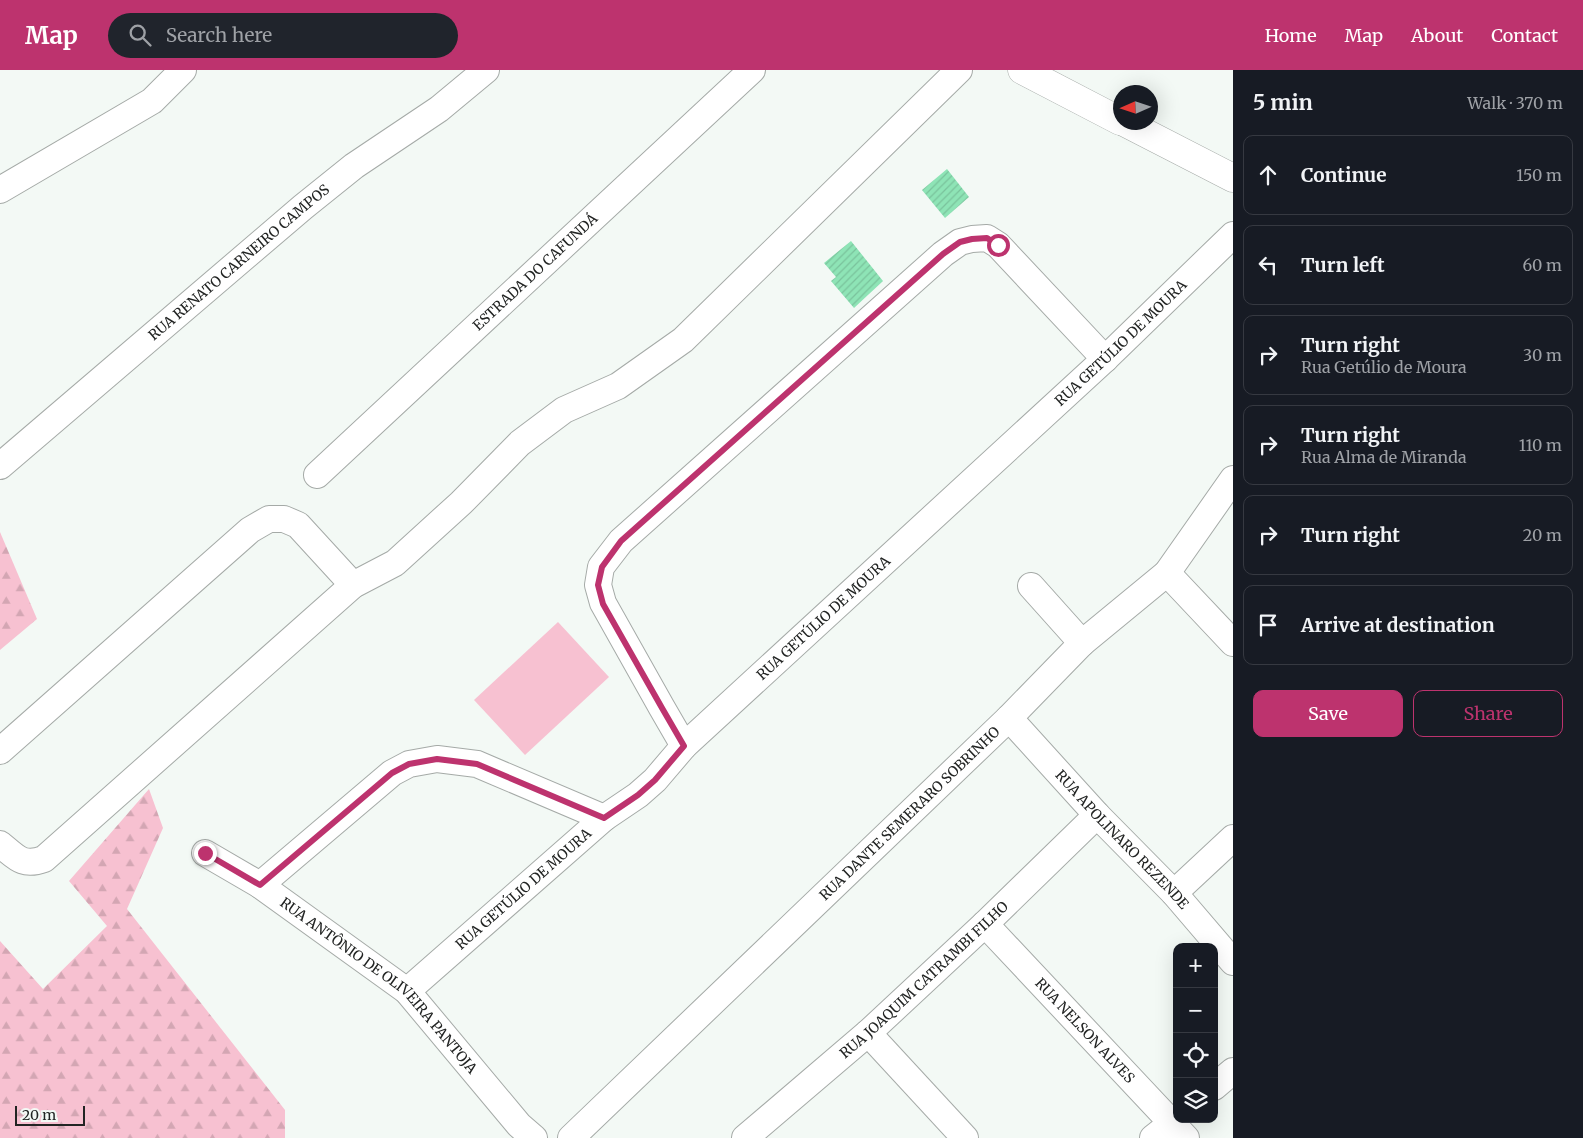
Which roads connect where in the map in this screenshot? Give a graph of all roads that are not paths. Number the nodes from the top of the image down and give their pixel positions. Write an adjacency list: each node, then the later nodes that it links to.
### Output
1 (182, 70): 9 (street)
2 (486, 70): 12 (street, RUA RENATO CARNEIRO CAMPOS)
3 (752, 70): 13 (street, ESTRADA DO CAFUNDÁ)
4 (959, 70): 16 (street)
5 (1022, 70): 6 (street)
6 (1113, 117)
7 (1140, 130): 8 (street)
8 (1233, 178)
9 (0, 190)
10 (1233, 234): 11 (street, RUA GETÚLIO DE MOURA)
11 (1105, 359): 21 (street, RUA GETÚLIO DE MOURA); 21 (street)
12 (0, 466)
13 (317, 475)
14 (1233, 478): 15 (street, RUA DANTE SEMERARO SOBRINHO)
15 (1167, 573): 18 (street, RUA DANTE SEMERARO SOBRINHO); 19 (street)
16 (353, 585): 22 (street); 26 (street)
17 (1032, 586): 18 (street)
18 (1082, 643): 20 (street, RUA DANTE SEMERARO SOBRINHO)
19 (1233, 643)
20 (1009, 718): 23 (street, RUA APOLINARO REZENDE); 39 (street, RUA DANTE SEMERARO SOBRINHO)
21 (684, 746): 24 (street, RUA GETÚLIO DE MOURA)
22 (0, 751)
23 (1097, 815): 29 (street, RUA APOLINARO REZENDE); 30 (street, RUA JOAQUIM CATRAMBI FILHO)
24 (604, 818): 28 (street); 32 (street, RUA GETÚLIO DE MOURA)
25 (1233, 838): 29 (street)
26 (0, 844)
27 (205, 853): 28 (street, RUA ANTÔNIO DE OLIVEIRA PANTOJA)
28 (260, 885): 32 (street, RUA ANTÔNIO DE OLIVEIRA PANTOJA)
29 (1174, 893): 31 (street, RUA APOLINARO REZENDE)
30 (984, 924): 33 (street, RUA JOAQUIM CATRAMBI FILHO); 36 (street, RUA NELSON ALVES)
31 (1233, 962)
32 (407, 991): 37 (street, RUA ANTÔNIO DE OLIVEIRA PANTOJA)
33 (868, 1032): 38 (street, RUA JOAQUIM CATRAMBI FILHO); 40 (street)
34 (1233, 1072): 35 (street)
35 (1218, 1085)
36 (1172, 1130)
37 (520, 1134)
38 (753, 1135)
39 (571, 1138)
40 (965, 1138)

